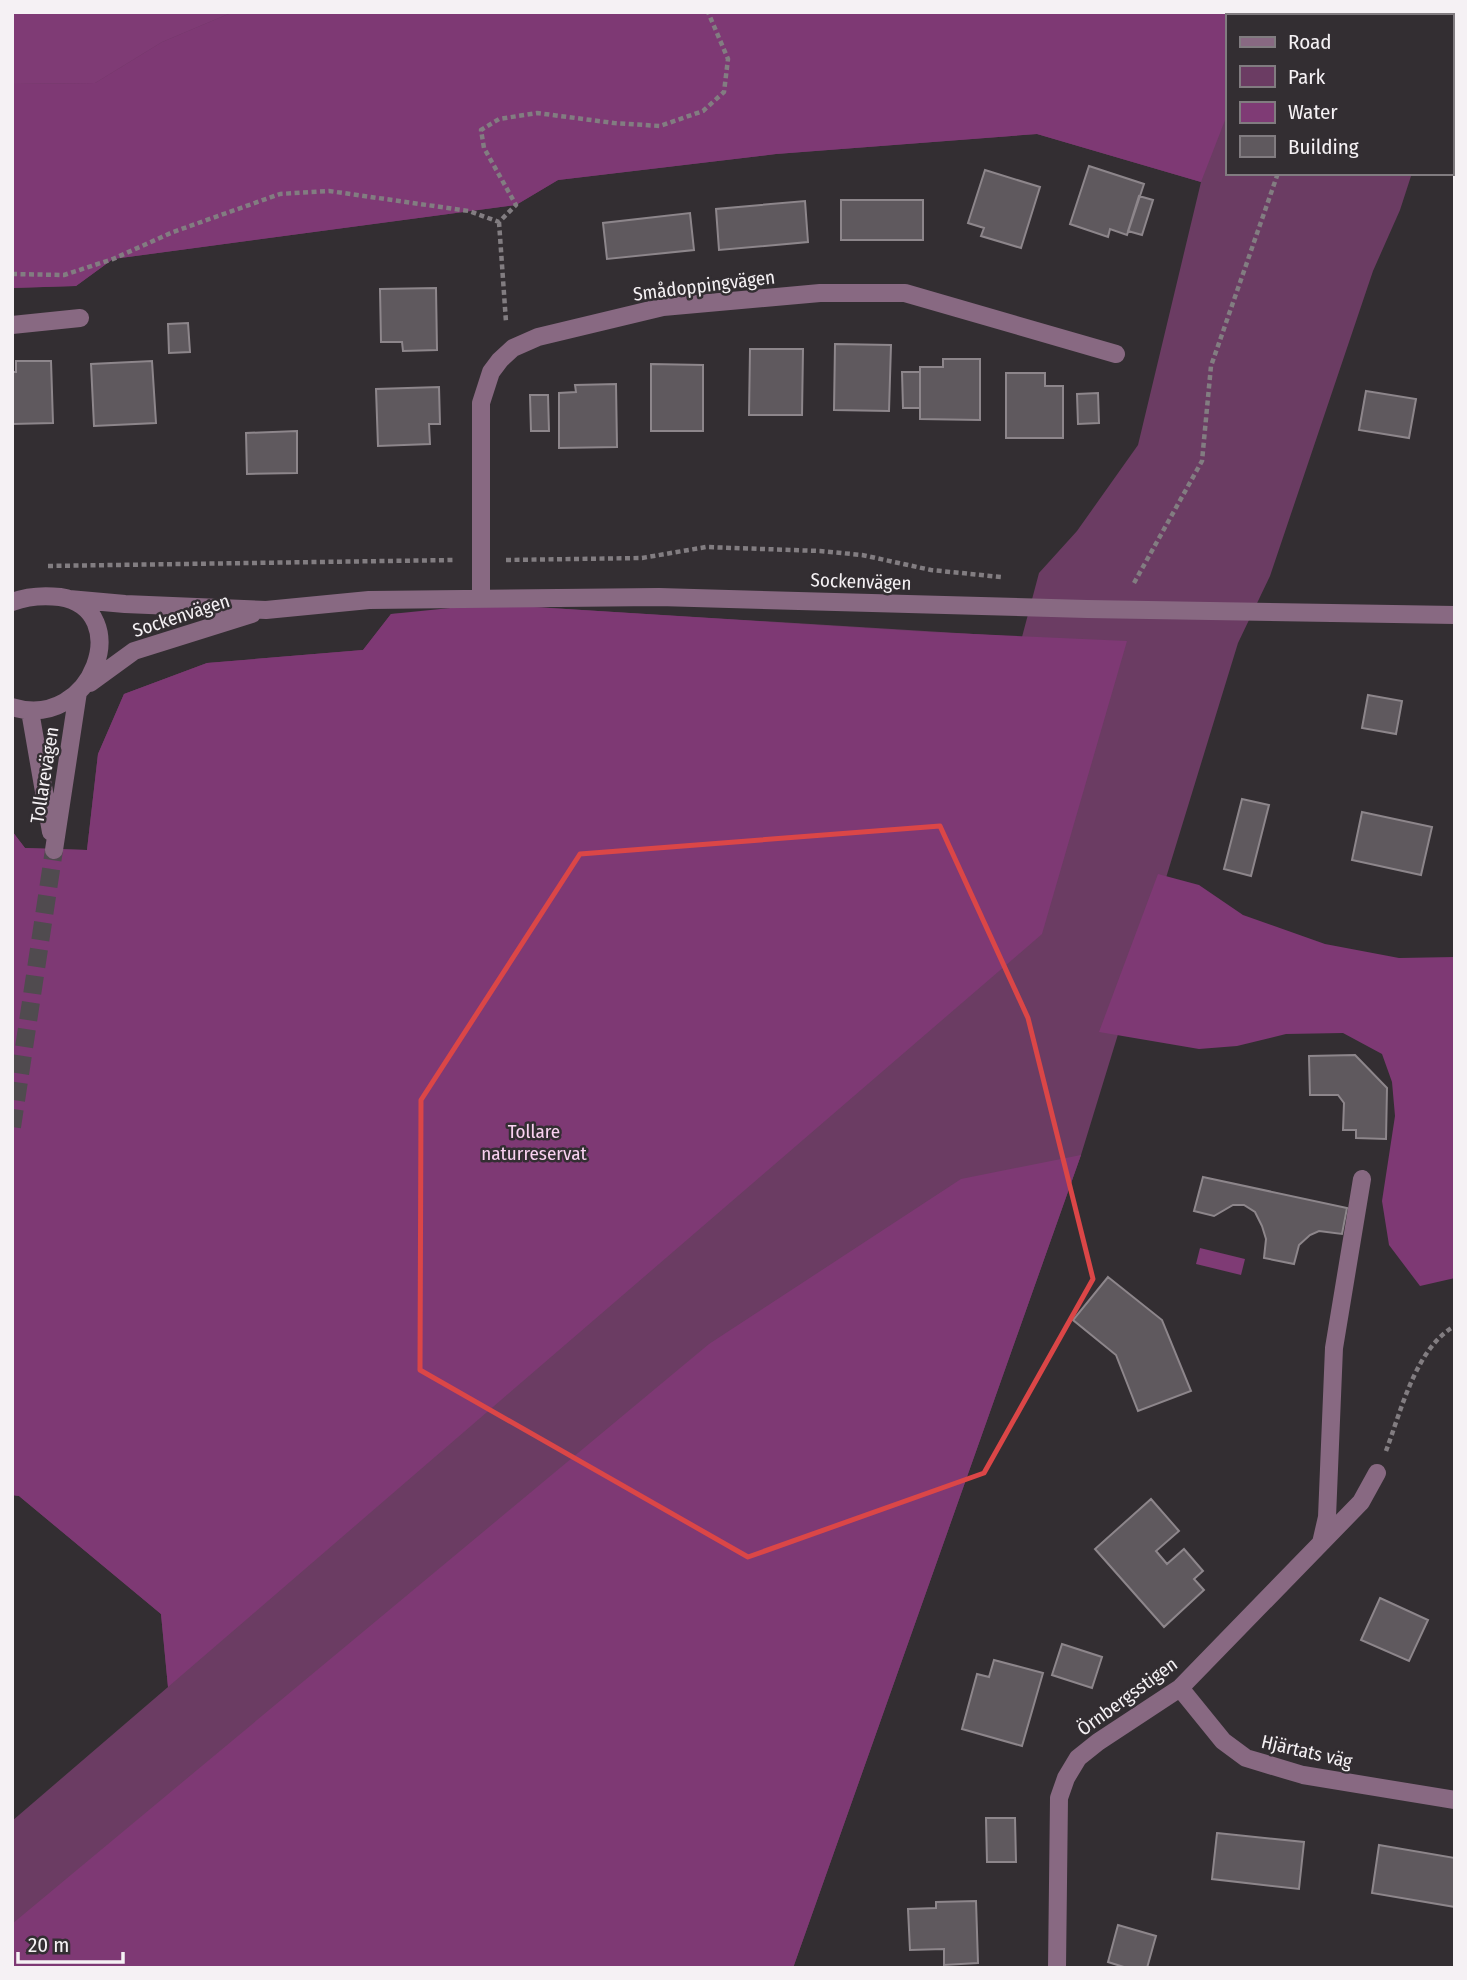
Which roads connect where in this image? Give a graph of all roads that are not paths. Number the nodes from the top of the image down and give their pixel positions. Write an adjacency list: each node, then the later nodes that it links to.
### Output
1 (80, 318): 2 (street)
2 (12, 325)
3 (1116, 354): 4 (street, Smådoppingvägen)
4 (481, 598): 7 (street, Sockenvägen); 8 (street, Sockenvägen)
5 (69, 599): 6 (street, Sockenvägen); 7 (street, Sockenvägen); 9 (street)
6 (12, 602)
7 (266, 610): 9 (street, Sockenvägen)
8 (1455, 615)
9 (78, 692): 10 (street, Sockenvägen); 10 (street, Tollarevägen)
10 (21, 709)
11 (1362, 1179): 13 (street)
12 (1377, 1473): 13 (street, Örnbergsstigen)
13 (1321, 1544): 14 (street, Örnbergsstigen)
14 (1180, 1688): 15 (street, Hjärtats väg); 16 (street, Örnbergsstigen)
15 (1455, 1800)
16 (1058, 1968)

